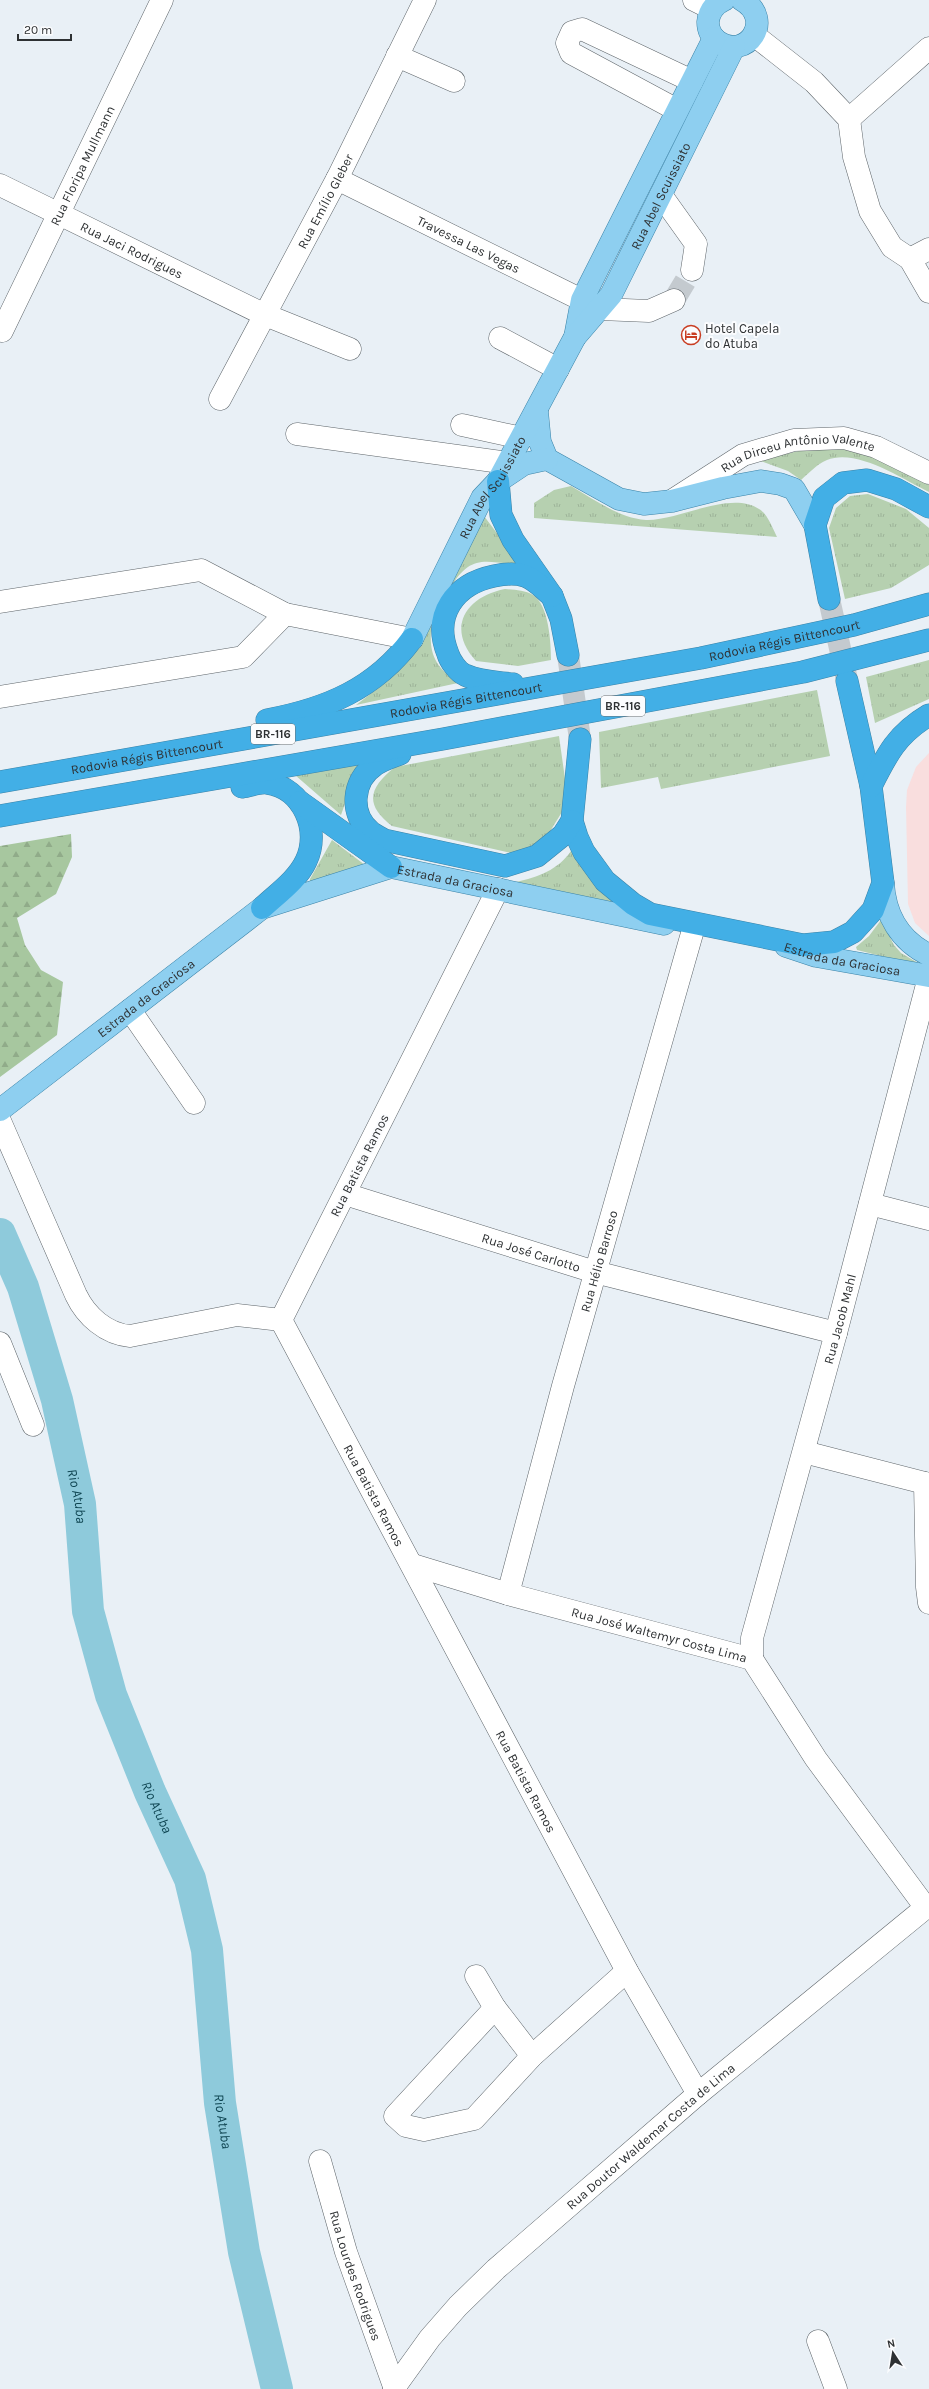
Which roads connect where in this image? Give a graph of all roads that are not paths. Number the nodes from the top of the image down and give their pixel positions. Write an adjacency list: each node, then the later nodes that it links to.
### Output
1 (162, 0): 17 (street, Rua Floripa Mullmann)
2 (424, 0): 9 (street, Rua Emílio Gleber)
3 (750, 2): 5 (main road)
4 (710, 3): 6 (main road)
5 (754, 35): 7 (main road); 13 (street)
6 (714, 38): 7 (main road); 11 (main road, Rua Abel Scuissiato)
7 (734, 47): 16 (main road, Rua Abel Scuissiato)
8 (929, 48): 13 (street)
9 (397, 56): 10 (street); 14 (street, Rua Emílio Gleber)
10 (454, 81)
11 (692, 81): 12 (main road, Rua Abel Scuissiato); 12 (street)
12 (677, 110): 23 (main road, Rua Abel Scuissiato)
13 (849, 120): 19 (street)
14 (337, 179): 23 (street, Travessa Las Vegas); 24 (street, Rua Emílio Gleber)
15 (0, 185): 17 (street, Rua Jaci Rodrigues)
16 (661, 195): 20 (street); 23 (main road, Rua Abel Scuissiato)
17 (57, 213): 24 (street, Rua Jaci Rodrigues); 25 (street, Rua Floripa Mullmann)
18 (929, 249): 19 (street)
19 (910, 259): 21 (street)
20 (692, 270)
21 (929, 292)
22 (674, 300): 23 (street)
23 (591, 305): 28 (main road, Rua Abel Scuissiato)
24 (263, 314): 27 (street, Rua Jaci Rodrigues); 29 (street, Rua Emílio Gleber)
25 (2, 331)
26 (500, 338): 28 (street)
27 (350, 349)
28 (558, 369): 30 (main road, Rua Abel Scuissiato)
29 (220, 399)
30 (537, 411): 33 (main road, Rua Abel Scuissiato); 34 (main road)
31 (462, 425): 33 (street)
32 (297, 434): 35 (street)
33 (522, 438): 35 (main road, Rua Abel Scuissiato)
34 (547, 459): 35 (main road); 37 (main road)
35 (503, 472): 41 (highway); 47 (main road, Rua Abel Scuissiato)
36 (929, 473): 37 (street, Rua Dirceu Antônio Valente)
37 (672, 501): 39 (main road)
38 (929, 507): 39 (highway)
39 (815, 525): 42 (highway)
40 (929, 589): 46 (highway)
41 (552, 596): 49 (highway); 51 (highway)
42 (829, 599)
43 (0, 602): 45 (street)
44 (929, 604): 46 (highway, Rodovia Régis Bittencourt / BR-116)
45 (285, 614): 47 (street); 52 (street)
46 (854, 625): 51 (highway, Rodovia Régis Bittencourt / BR-116)
47 (412, 639): 56 (highway)
48 (929, 640): 54 (highway, BR-116)
49 (568, 655)
50 (847, 681): 58 (highway)
51 (546, 686): 57 (highway, Rodovia Régis Bittencourt / BR-116)
52 (0, 697)
53 (929, 715): 58 (highway)
54 (443, 739): 60 (highway, BR-116); 61 (highway)
55 (580, 739): 61 (highway)
56 (0, 776)
57 (0, 782)
58 (871, 786): 64 (highway)
59 (296, 799): 62 (highway); 63 (highway); 66 (highway)
60 (0, 816)
61 (572, 821): 68 (highway)
62 (0, 822)
63 (391, 867): 65 (main road, Estrada da Graciosa); 66 (main road, Estrada da Graciosa)
64 (882, 883): 68 (highway); 69 (main road)
65 (498, 890): 67 (main road, Estrada da Graciosa); 75 (street, Rua Batista Ramos)
66 (262, 908): 71 (main road, Estrada da Graciosa)
67 (693, 930): 68 (main road, Estrada da Graciosa); 78 (street, Rua Hélio Barroso)
68 (754, 935): 70 (main road, Estrada da Graciosa)
69 (929, 955)
70 (929, 977): 76 (street, Rua Jacob Mahl)
71 (130, 1010): 72 (street); 73 (main road, Estrada da Graciosa)
72 (194, 1103)
73 (0, 1110)
74 (0, 1121): 79 (street)
75 (345, 1194): 78 (street, Rua José Carlotto); 79 (street, Rua Batista Ramos)
76 (870, 1204): 77 (street); 80 (street, Rua Jacob Mahl)
77 (929, 1219)
78 (595, 1272): 80 (street, Rua José Carlotto); 86 (street, Rua Hélio Barroso)
79 (281, 1320): 85 (street, Rua Batista Ramos)
80 (836, 1333): 83 (street, Rua Jacob Mahl)
81 (0, 1343): 82 (street)
82 (33, 1425)
83 (804, 1452): 84 (street); 88 (street, Rua Jacob Mahl)
84 (927, 1484): 87 (street)
85 (413, 1565): 86 (street, Rua José Waltemyr Costa Lima); 90 (street, Rua Batista Ramos)
86 (508, 1594): 88 (street, Rua José Waltemyr Costa Lima)
87 (929, 1603)
88 (752, 1659): 89 (street, Rua José Waltemyr Costa Lima)
89 (928, 1907): 94 (street, Rua Doutor Waldemar Costa de Lima)
90 (627, 1971): 93 (street); 94 (street, Rua Batista Ramos)
91 (476, 1976): 92 (street)
92 (495, 2008): 93 (street); 93 (street)
93 (532, 2056)
94 (698, 2094): 97 (street, Rua Doutor Waldemar Costa de Lima)
95 (320, 2161): 97 (street, Rua Lourdes Rodrigues)
96 (818, 2341): 98 (street)
97 (394, 2388)
98 (836, 2389)

